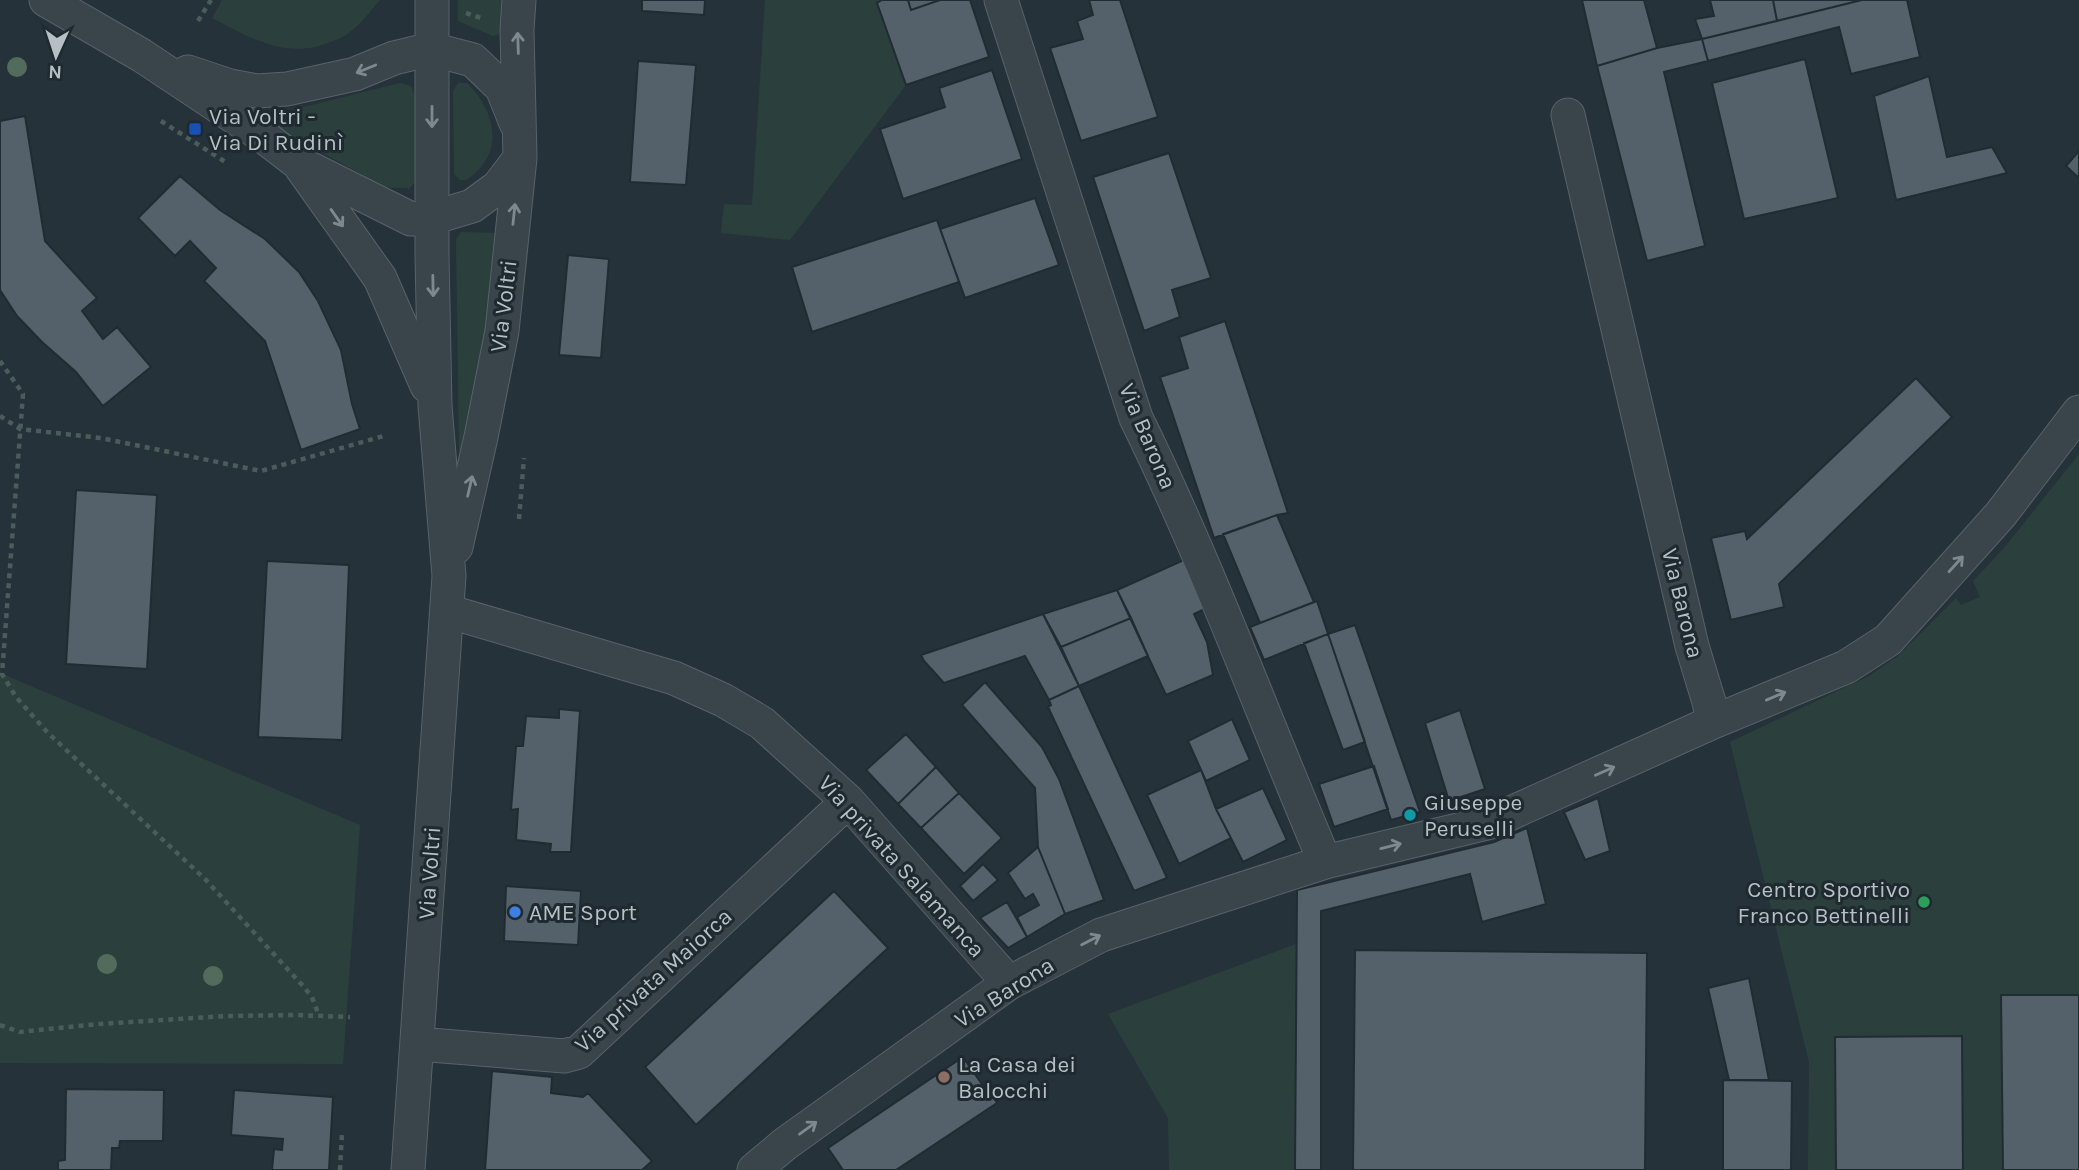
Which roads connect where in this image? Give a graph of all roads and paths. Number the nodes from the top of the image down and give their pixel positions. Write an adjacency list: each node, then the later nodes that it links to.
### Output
1 (46, 0): 9 (street)
2 (211, 0): 6 (path)
3 (519, 0): 12 (street, Via Voltri, one-way to 3)
4 (1001, 0): 28 (street, Via Barona)
5 (445, 5): 7 (path); 8 (street, Via Voltri)
6 (198, 21)
7 (491, 21)
8 (431, 49): 9 (street, one-way to 9); 12 (street, Via Voltri); 15 (street, Via Voltri, one-way to 15)
9 (141, 55): 13 (street)
10 (1568, 115): 26 (street, Via Barona)
11 (161, 121): 14 (path)
12 (520, 146): 15 (street); 24 (street, Via Voltri, one-way to 12)
13 (297, 162): 15 (street); 17 (street, one-way to 17)
14 (227, 163)
15 (432, 218): 17 (street, Via Voltri, one-way to 17)
16 (0, 362): 20 (path)
17 (435, 406): 24 (street, Via Voltri)
18 (2079, 412): 26 (street, Via Barona, one-way to 18)
19 (0, 416): 20 (path)
20 (20, 429): 21 (path); 30 (path)
21 (387, 435)
22 (524, 458): 23 (path)
23 (519, 519)
24 (449, 576): 25 (street, Via Voltri)
25 (447, 611): 27 (street, Via privata Salamanca); 33 (street, Via Voltri)
26 (1713, 722): 28 (street, Via Barona, one-way to 26)
27 (848, 801): 29 (street, Via privata Salamanca); 33 (street, Via privata Maiorca)
28 (1325, 862): 29 (street, Via Barona, one-way to 28)
29 (1009, 983): 37 (street, Via Barona, one-way to 29)
30 (319, 1016): 31 (path); 32 (path)
31 (350, 1017)
32 (0, 1025)
33 (418, 1044): 36 (street, Via Voltri)
34 (342, 1133): 35 (path)
35 (340, 1170)
36 (408, 1170)
37 (754, 1170)

